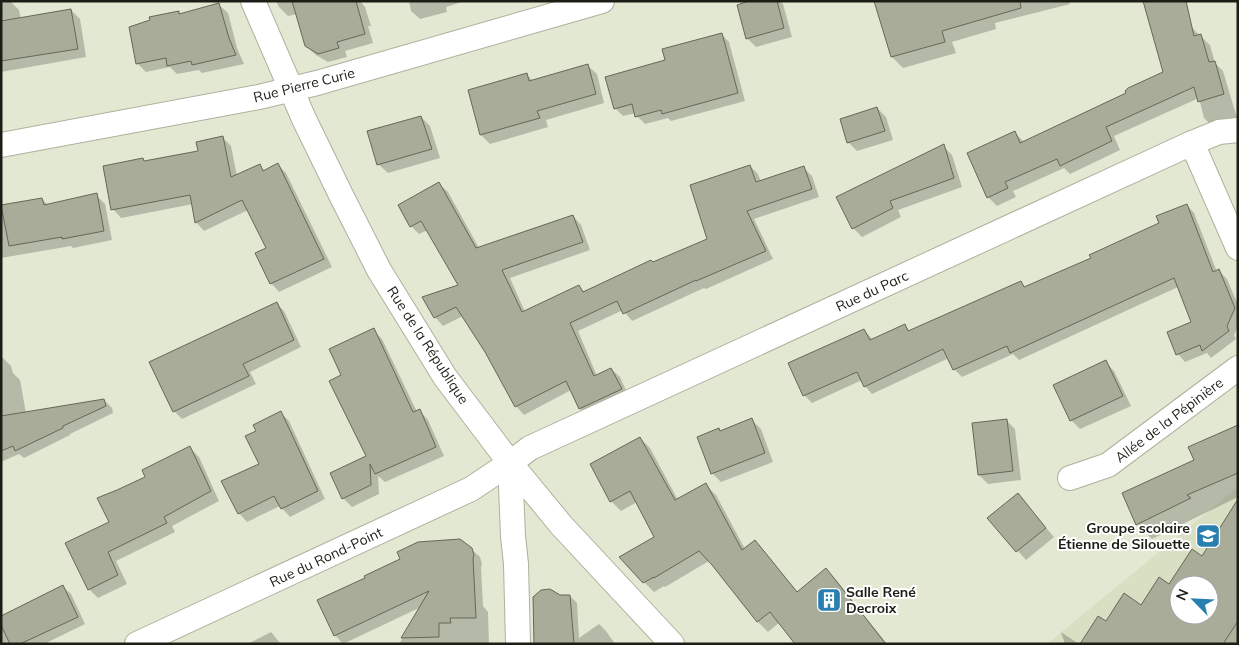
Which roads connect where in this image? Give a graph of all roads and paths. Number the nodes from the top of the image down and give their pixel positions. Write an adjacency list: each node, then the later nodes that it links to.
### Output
1 (253, 1): 3 (street, Rue de la République)
2 (602, 1): 3 (street, Rue Pierre Curie)
3 (291, 89): 6 (street, Rue Pierre Curie); 9 (street, Rue de la République)
4 (1238, 130): 5 (street, Rue du Parc)
5 (1192, 143): 7 (street); 9 (street, Rue du Parc)
6 (1, 145)
7 (1238, 248)
8 (1238, 368): 10 (street, Allée de la Pépinière)
9 (510, 463): 11 (street, Rue du Rond-Point); 12 (street); 13 (street, Rue de la République)
10 (1070, 478)
11 (137, 644)
12 (518, 644)
13 (672, 644)

